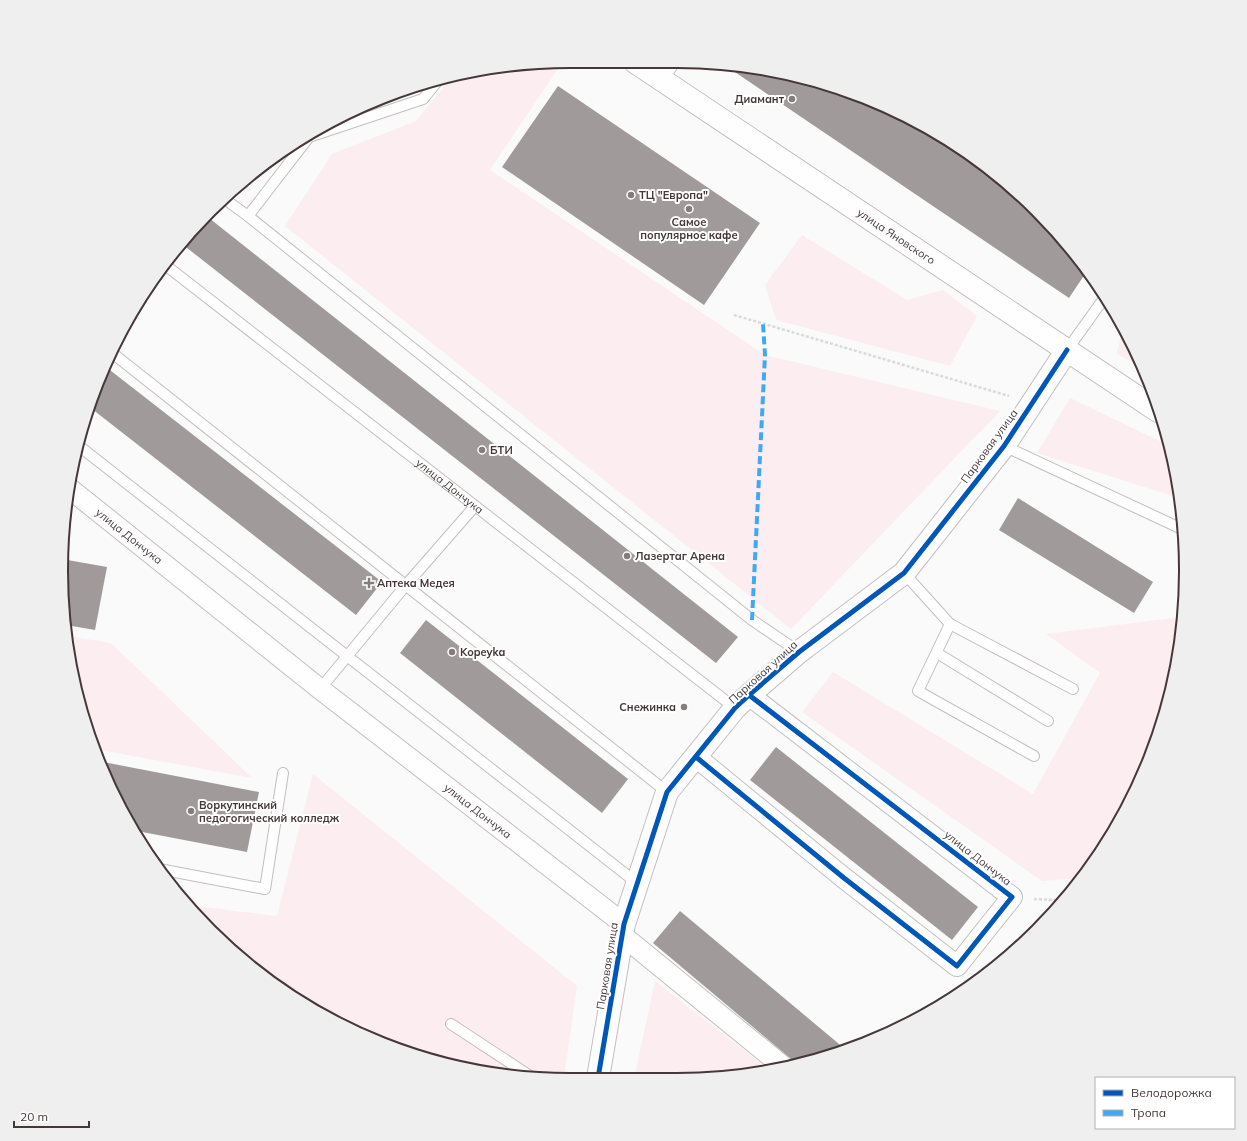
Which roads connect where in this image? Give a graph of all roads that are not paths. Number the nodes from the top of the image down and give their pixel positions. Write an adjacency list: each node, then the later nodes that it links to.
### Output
1 (644, 68): 3 (street, улица Яновского)
2 (671, 68): 3 (lane)
3 (663, 80): 11 (street, улица Яновского)
4 (432, 88): 5 (lane)
5 (326, 131)
6 (302, 146): 8 (lane)
7 (229, 202): 8 (lane)
8 (248, 216): 22 (lane)
9 (170, 268): 17 (lane, улица Дончука)
10 (1101, 302): 11 (lane)
11 (1067, 350): 13 (street, улица Яновского); 14 (street, Парковая улица)
12 (116, 356): 20 (lane)
13 (1151, 406)
14 (1004, 446): 18 (lane); 19 (street, Парковая улица)
15 (83, 449): 24 (lane)
16 (74, 492): 25 (street, улица Дончука)
17 (475, 506): 20 (lane); 27 (lane, улица Дончука)
18 (1177, 527)
19 (904, 573): 21 (lane); 22 (street, Парковая улица)
20 (406, 585): 24 (lane); 32 (lane)
21 (950, 624): 23 (lane); 26 (lane)
22 (799, 652): 27 (street, Парковая улица)
23 (937, 653): 28 (lane); 29 (lane)
24 (347, 656): 25 (lane); 34 (lane)
25 (320, 689): 35 (street, улица Дончука)
26 (1073, 689)
27 (742, 702): 30 (street, Парковая улица); 30 (street, улица Дончука)
28 (1048, 721)
29 (1034, 756)
30 (696, 757): 32 (street, Парковая улица)
31 (283, 773): 33 (lane)
32 (667, 792): 34 (street, Парковая улица)
33 (168, 871)
34 (637, 883): 35 (street, Парковая улица)
35 (623, 930): 37 (street, улица Дончука); 39 (street, Парковая улица)
36 (451, 1024): 38 (lane)
37 (778, 1062)
38 (522, 1071)
39 (599, 1073)

